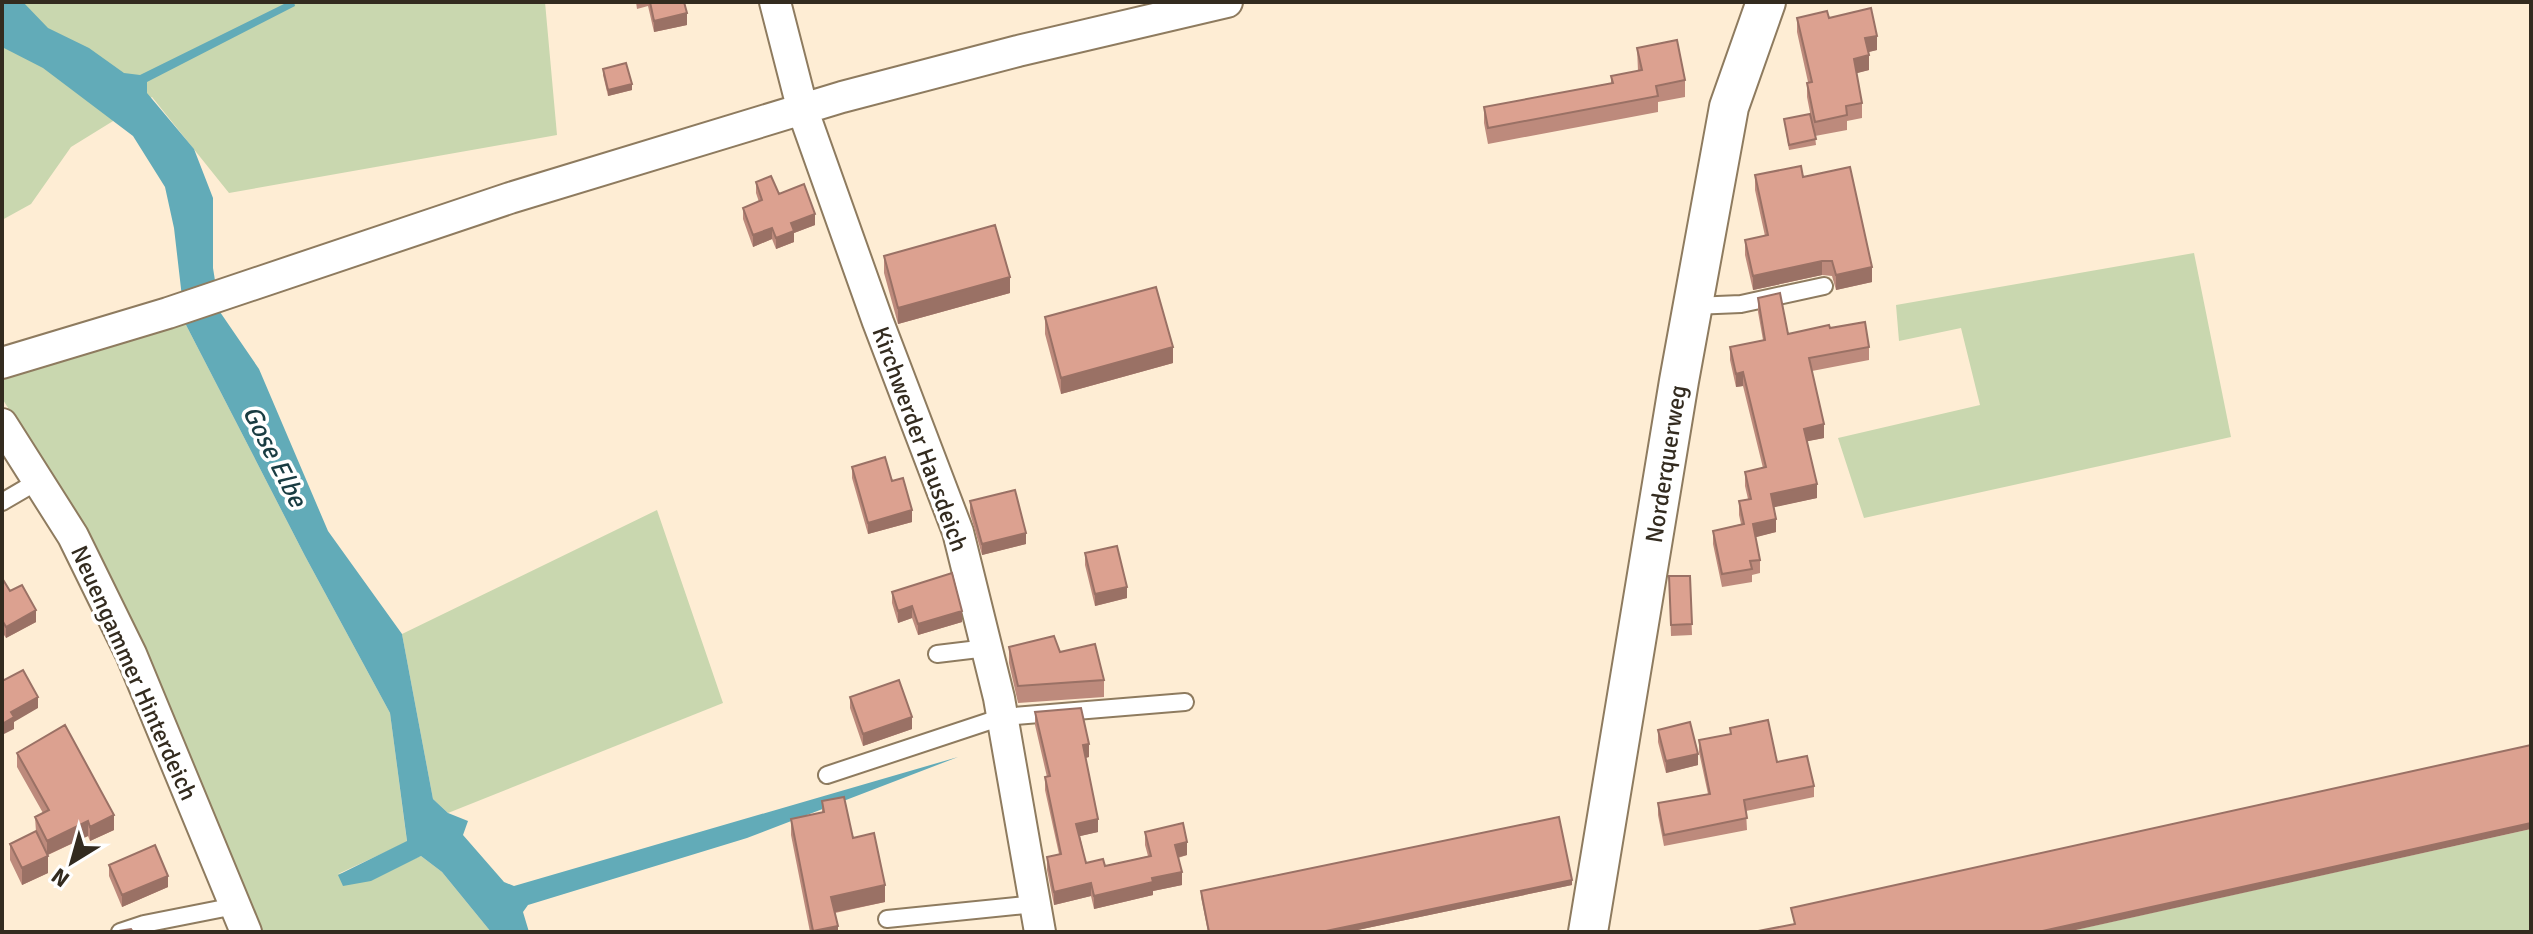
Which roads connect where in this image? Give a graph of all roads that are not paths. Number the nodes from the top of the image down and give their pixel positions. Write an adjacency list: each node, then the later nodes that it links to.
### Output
1 (775, 2): 4 (street, Kirchwerder Hausdeich)
2 (1227, 2): 4 (street)
3 (1766, 2): 6 (street, Norderquerweg)
4 (803, 111): 7 (street); 11 (street, Kirchwerder Hausdeich)
5 (1824, 286): 6 (lane)
6 (1693, 306): 20 (street, Norderquerweg)
7 (2, 363)
8 (2, 424): 9 (street, Neuengammer Hinterdeich)
9 (38, 481): 10 (lane); 17 (street, Neuengammer Hinterdeich)
10 (2, 502)
11 (987, 648): 12 (lane); 14 (street, Kirchwerder Hausdeich)
12 (937, 654)
13 (1185, 702): 14 (lane)
14 (1002, 717): 15 (lane); 16 (street, Kirchwerder Hausdeich)
15 (827, 775)
16 (1037, 918): 18 (lane)
17 (241, 919): 19 (lane)
18 (887, 919)
19 (120, 932)
20 (1588, 932)

